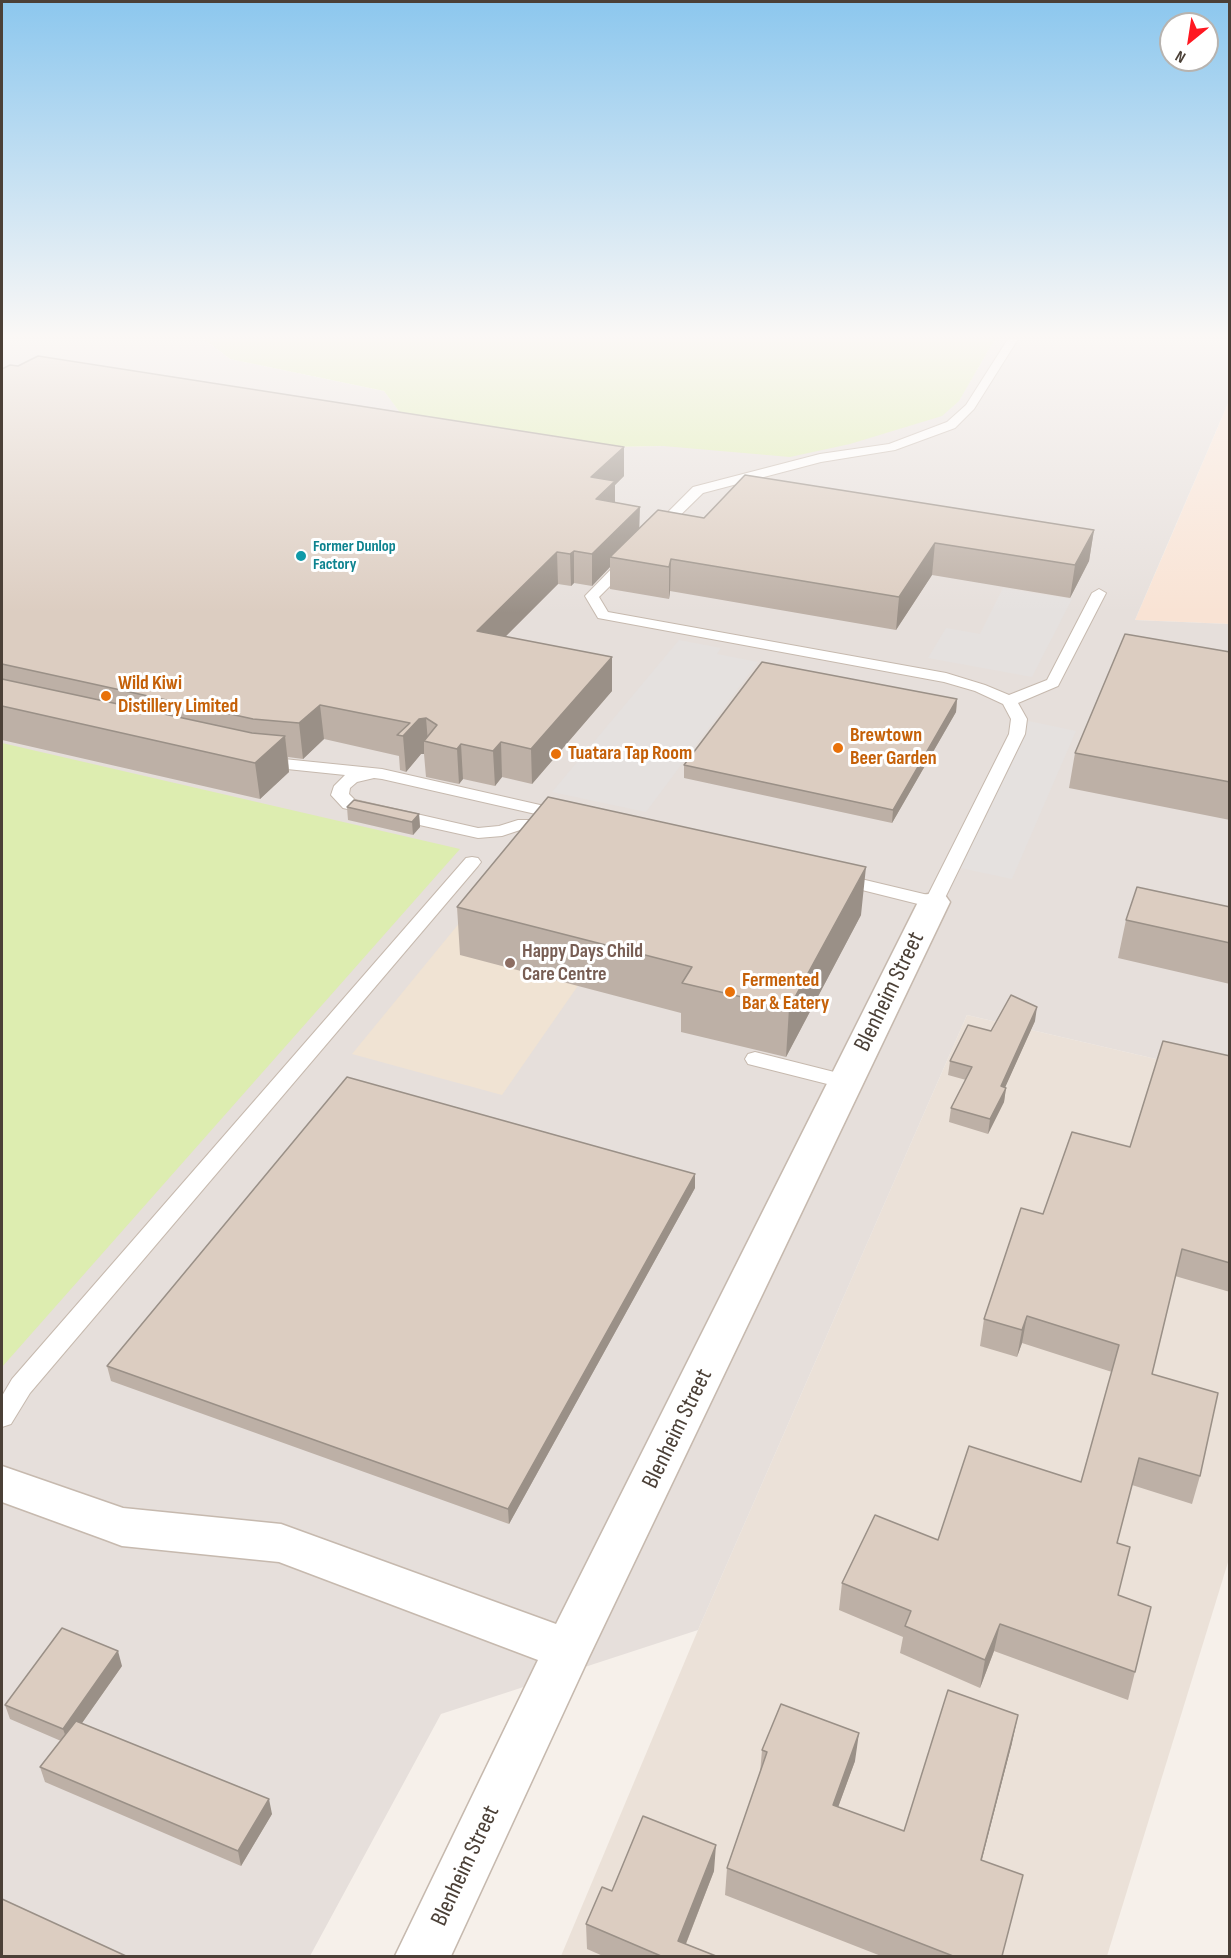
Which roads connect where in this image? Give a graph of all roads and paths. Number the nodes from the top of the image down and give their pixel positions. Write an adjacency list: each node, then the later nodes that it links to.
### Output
1 (936, 430): 3 (lane)
2 (1099, 593): 3 (lane)
3 (1009, 701): 10 (lane)
4 (246, 758): 6 (lane)
5 (424, 766): 7 (lane)
6 (382, 774): 7 (lane); 7 (lane)
7 (411, 780)
8 (472, 862): 13 (lane)
9 (826, 876): 10 (lane)
10 (934, 902): 12 (street, Blenheim Street)
11 (755, 1059): 12 (lane)
12 (847, 1082): 15 (street, Blenheim Street)
13 (2, 1417)
14 (2, 1484): 15 (street)
15 (568, 1650): 16 (street, Blenheim Street)
16 (423, 1956)

